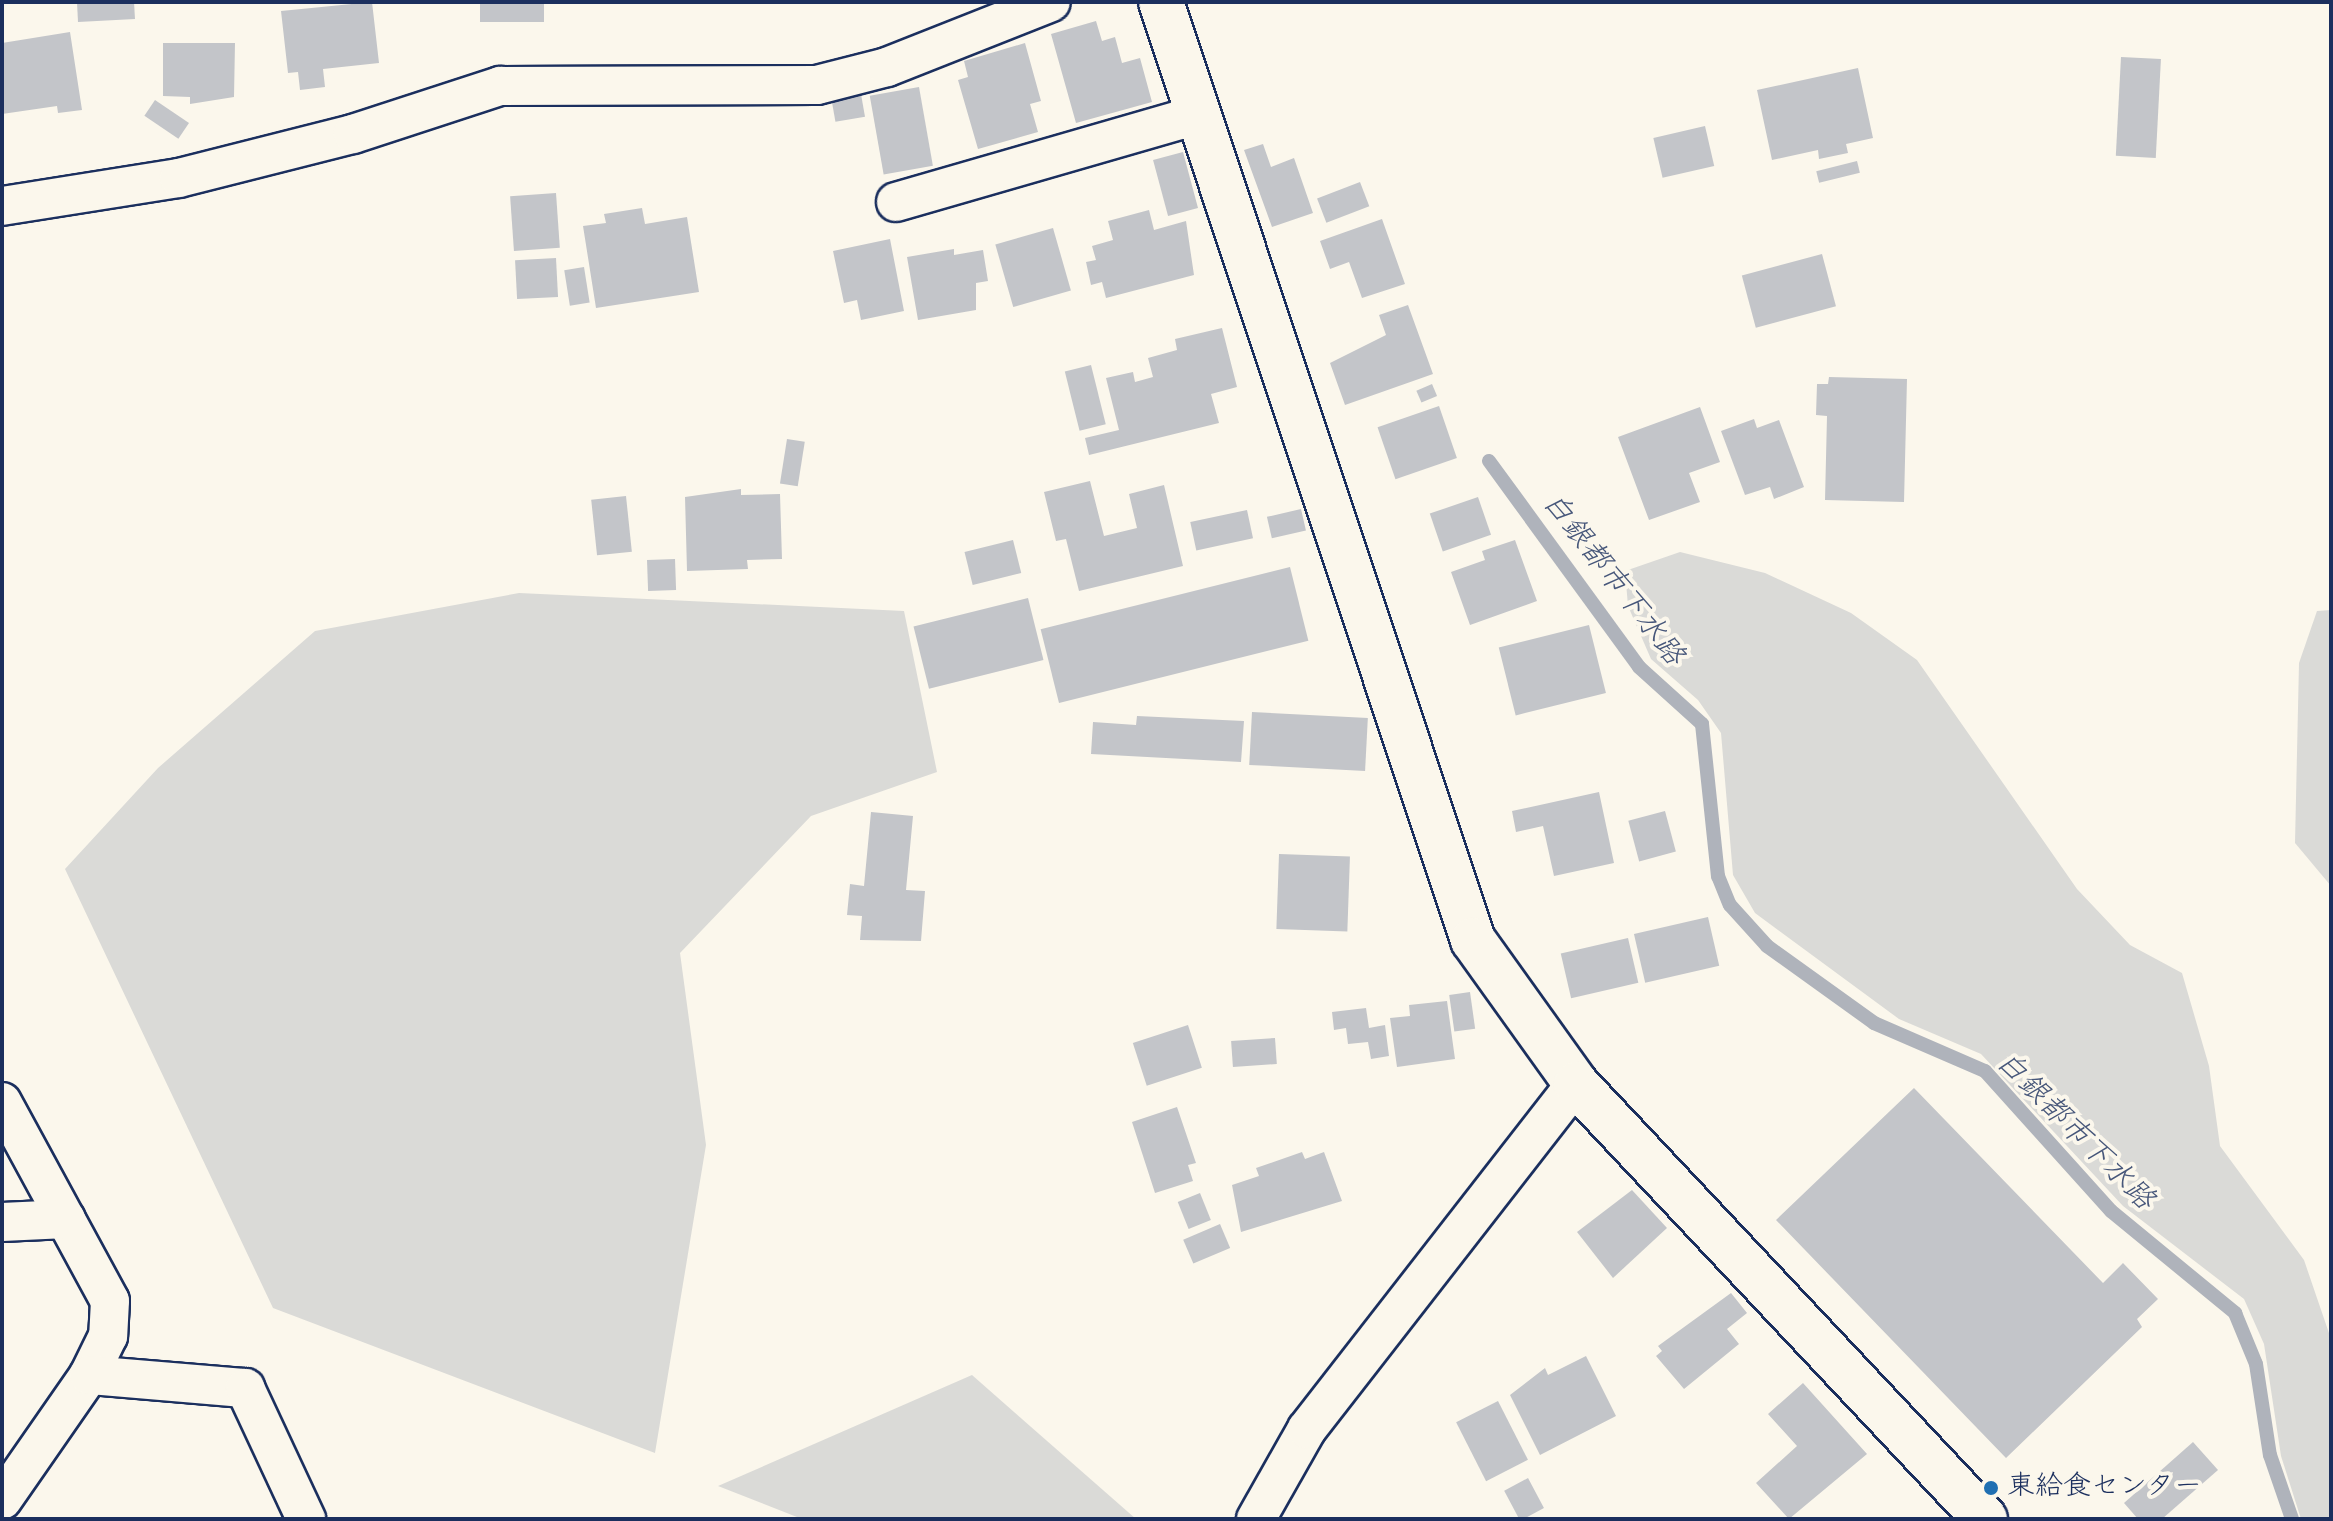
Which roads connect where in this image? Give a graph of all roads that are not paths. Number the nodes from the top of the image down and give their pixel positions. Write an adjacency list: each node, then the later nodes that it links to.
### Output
1 (1051, 2): 5 (street)
2 (1161, 2): 3 (street)
3 (1201, 114): 4 (street); 6 (street)
4 (896, 202)
5 (2, 206)
6 (1576, 1084): 13 (street); 14 (street)
7 (2, 1102): 8 (street)
8 (66, 1219): 9 (street); 10 (street)
9 (2, 1222)
10 (89, 1375): 11 (street); 12 (street)
11 (2, 1500)
12 (306, 1519)
13 (1256, 1519)
14 (1985, 1519)

